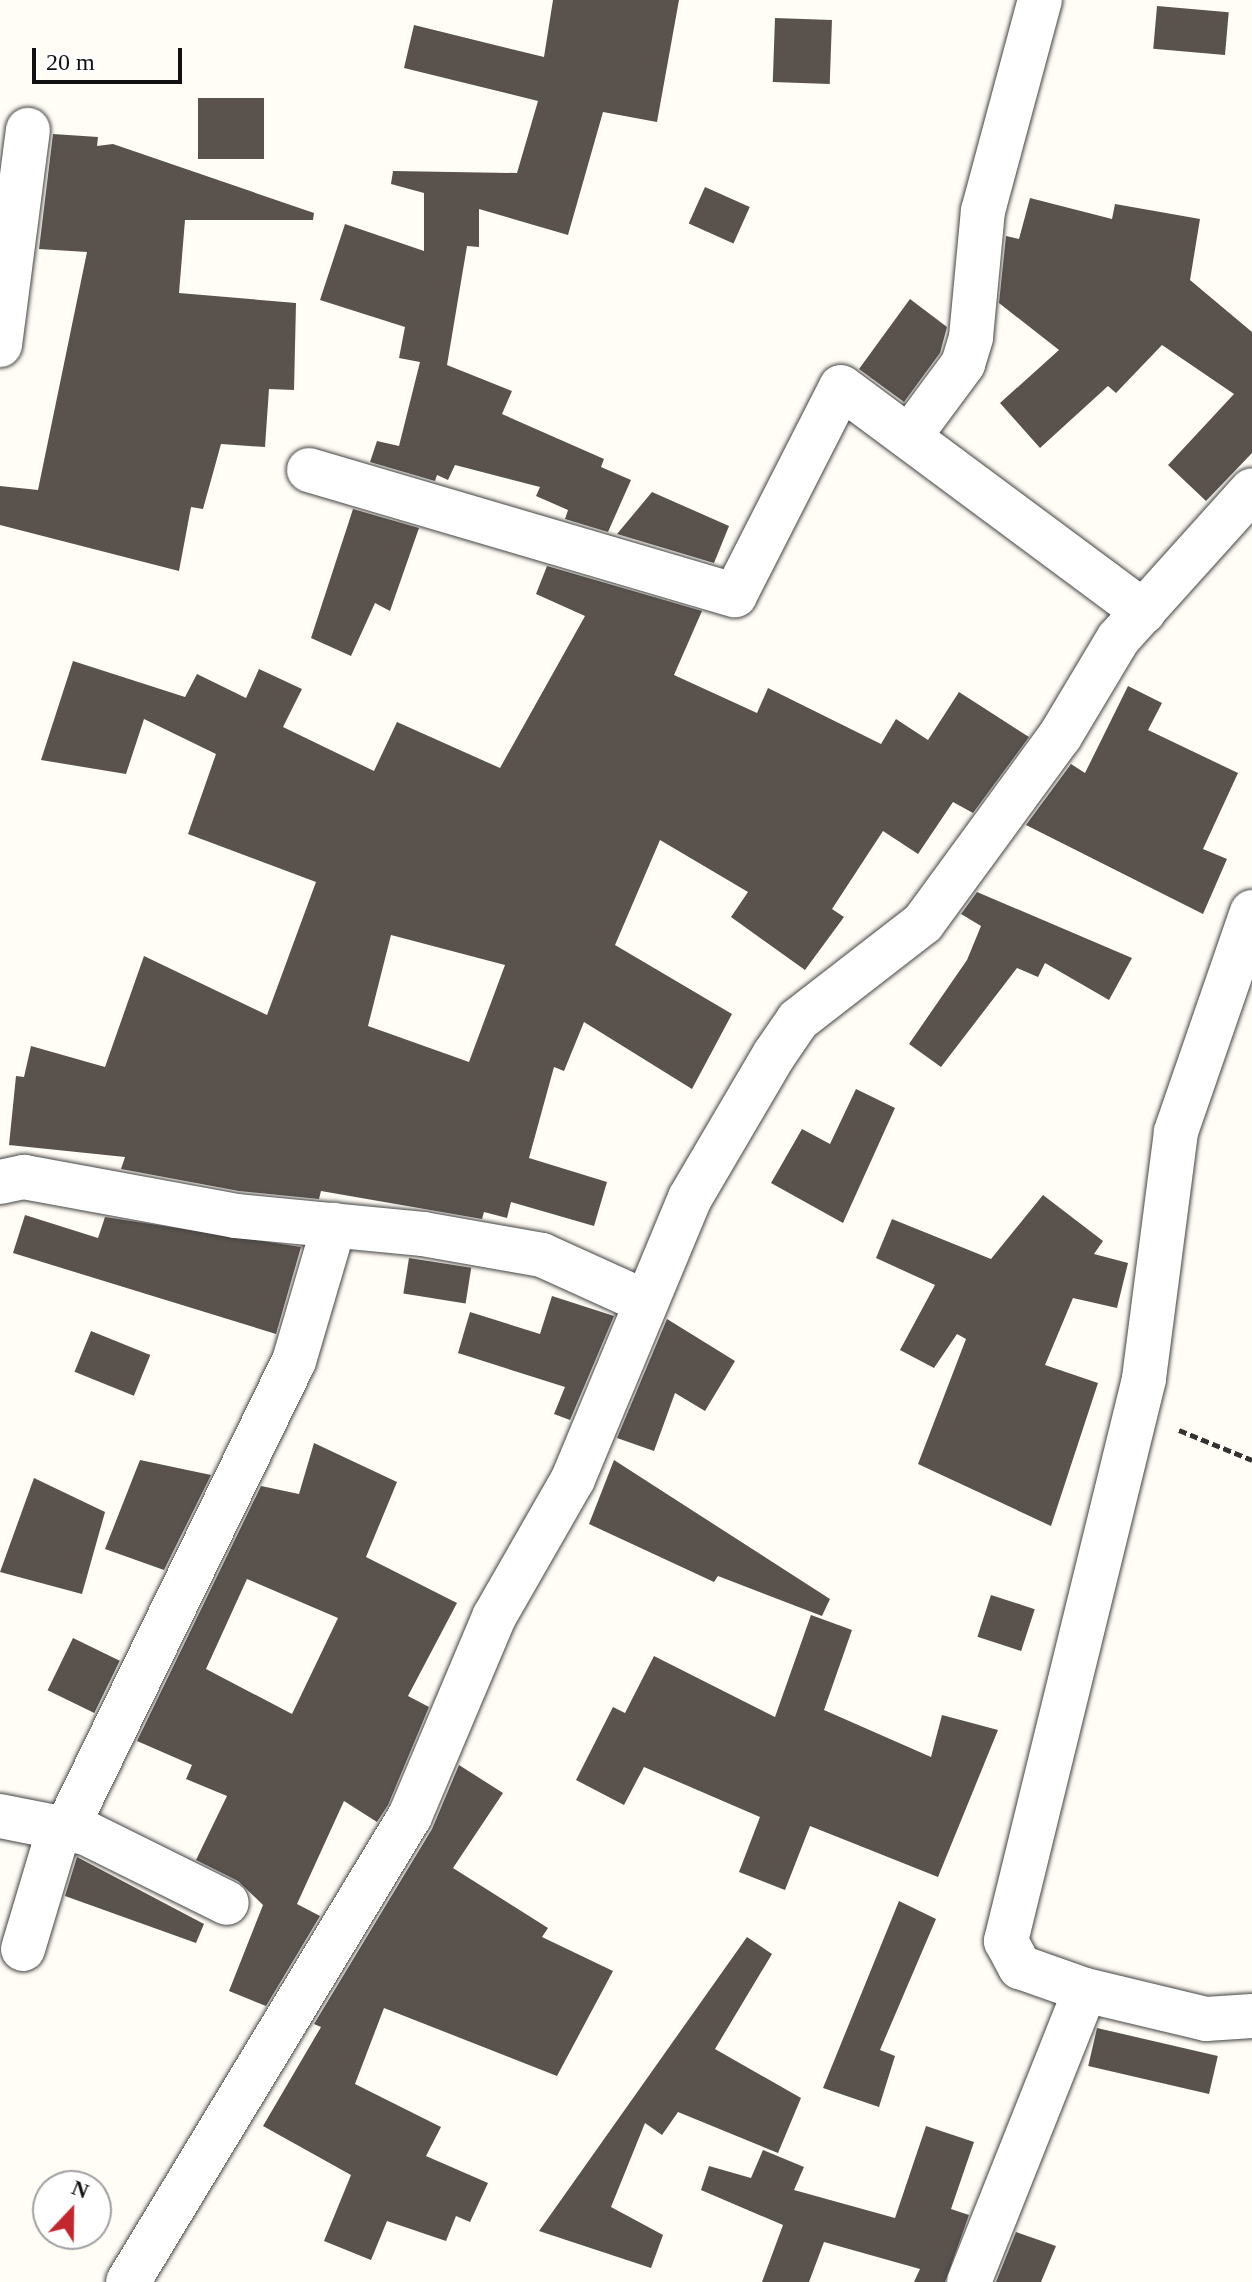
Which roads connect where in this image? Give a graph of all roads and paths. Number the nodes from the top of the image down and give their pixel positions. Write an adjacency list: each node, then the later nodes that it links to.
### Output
1 (1040, 0): 4 (street)
2 (28, 130): 3 (street)
3 (0, 345)
4 (909, 437): 5 (street); 7 (street)
5 (309, 470)
6 (1252, 490): 7 (street)
7 (1144, 612): 11 (street)
8 (1252, 912): 12 (street)
9 (0, 1182): 10 (street)
10 (334, 1225): 11 (street); 15 (street)
11 (641, 1300): 20 (street)
12 (1135, 1414): 13 (path); 18 (street)
13 (1252, 1460)
14 (0, 1816): 15 (street)
15 (60, 1826): 16 (street); 17 (street)
16 (227, 1903)
17 (23, 1949)
18 (1085, 1990): 19 (street); 21 (street)
19 (1252, 2016)
20 (128, 2282)
21 (969, 2282)

